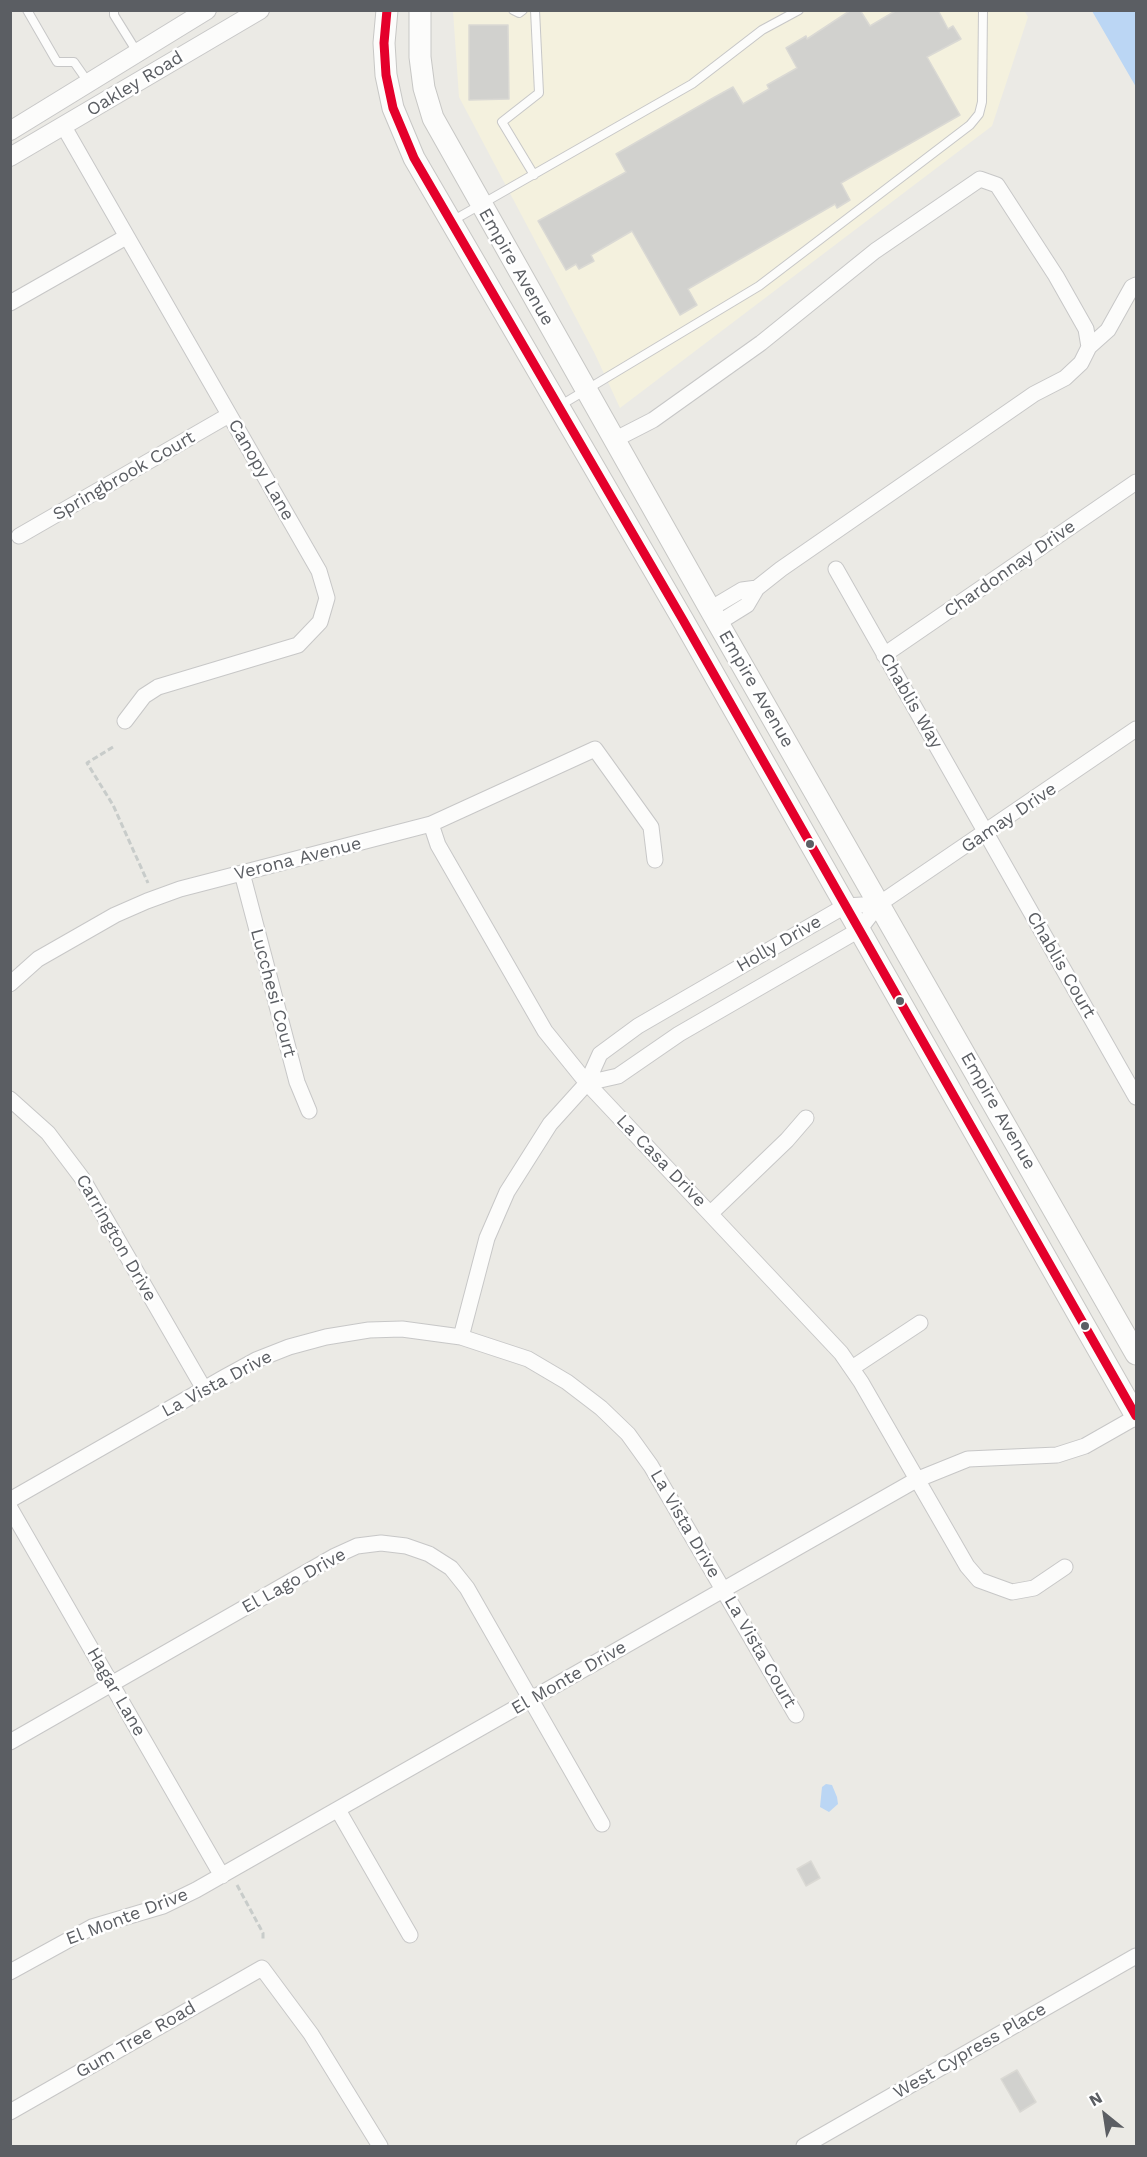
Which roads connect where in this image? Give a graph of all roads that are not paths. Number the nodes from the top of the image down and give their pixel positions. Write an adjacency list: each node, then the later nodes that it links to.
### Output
1 (27, 10): 13 (lane)
2 (114, 10): 12 (lane)
3 (207, 10): 12 (street, Oakley Road)
4 (260, 10): 14 (street, Oakley Road)
5 (387, 10): 19 (main road, Empire Avenue)
6 (420, 10): 18 (main road, Empire Avenue)
7 (513, 10): 8 (lane)
8 (523, 10)
9 (535, 10): 17 (lane)
10 (799, 10): 17 (lane)
11 (983, 10): 24 (lane)
12 (137, 52): 13 (street, Oakley Road)
13 (88, 82): 15 (street, Oakley Road)
14 (64, 127): 16 (street, Oakley Road); 20 (street, Canopy Lane)
15 (10, 131)
16 (10, 157)
17 (534, 175): 18 (lane)
18 (481, 205): 19 (lane); 24 (main road, Empire Avenue)
19 (452, 222): 25 (main road, Empire Avenue)
20 (126, 237): 22 (street); 26 (street, Canopy Lane)
21 (1137, 285): 23 (street)
22 (10, 303)
23 (1089, 347): 27 (street); 32 (street)
24 (586, 391): 25 (lane); 27 (main road, Empire Avenue)
25 (557, 407): 30 (main road, Empire Avenue)
26 (229, 416): 29 (street, Springbrook Court); 34 (street, Canopy Lane)
27 (614, 440): 32 (main road, Empire Avenue)
28 (1137, 482): 33 (street, Chardonnay Drive)
29 (19, 536)
30 (635, 539): 32 (main road); 41 (main road, Empire Avenue)
31 (836, 569): 33 (street, Chablis Way)
32 (714, 616): 40 (main road, Empire Avenue)
33 (884, 655): 37 (street, Chablis Way)
34 (125, 721)
35 (1137, 729): 37 (street, Gamay Drive)
36 (430, 824): 38 (street, Verona Avenue); 39 (street, Verona Avenue); 44 (street, La Casa Drive)
37 (986, 834): 40 (street, Gamay Drive); 45 (street, Chablis Court)
38 (656, 860)
39 (242, 873): 43 (street, Verona Avenue); 47 (street, Lucchesi Court)
40 (879, 904): 41 (street, Holly Drive); 42 (street, Holly Drive); 52 (main road, Empire Avenue)
41 (845, 906): 42 (main road, Empire Avenue); 44 (street, Holly Drive)
42 (859, 930): 44 (street, Holly Drive); 55 (main road, Empire Avenue)
43 (10, 984)
44 (587, 1083): 49 (street, La Casa Drive); 51 (street, Holly Drive)
45 (1137, 1097)
46 (10, 1099): 54 (street, Carrington Drive)
47 (309, 1111)
48 (806, 1118): 49 (street)
49 (711, 1213): 53 (street, La Casa Drive)
50 (920, 1323): 53 (street)
51 (461, 1337): 54 (street, La Vista Drive); 60 (street, La Vista Drive)
52 (1137, 1354)
53 (852, 1368): 56 (street, La Casa Drive)
54 (204, 1389): 57 (street, La Vista Drive)
55 (1137, 1416): 56 (street, El Monte Drive)
56 (916, 1480): 59 (street, La Casa Drive); 60 (street, El Monte Drive)
57 (10, 1500)
58 (10, 1508): 61 (street, Hagar Lane)
59 (1065, 1567)
60 (723, 1590): 62 (street, El Monte Drive); 63 (street, La Vista Court)
61 (112, 1684): 62 (street, El Lago Drive); 64 (street, El Lago Drive); 67 (street, Hagar Lane)
62 (531, 1700): 65 (street, El Monte Drive); 66 (street, El Lago Drive)
63 (796, 1715)
64 (10, 1742)
65 (338, 1810): 67 (street, El Monte Drive); 68 (street)
66 (602, 1824)
67 (222, 1876): 70 (street, El Monte Drive)
68 (410, 1935)
69 (1137, 1956): 73 (street, West Cypress Place)
70 (10, 1972)
71 (10, 2112): 72 (street, Gum Tree Road)
72 (380, 2146)
73 (804, 2146)

